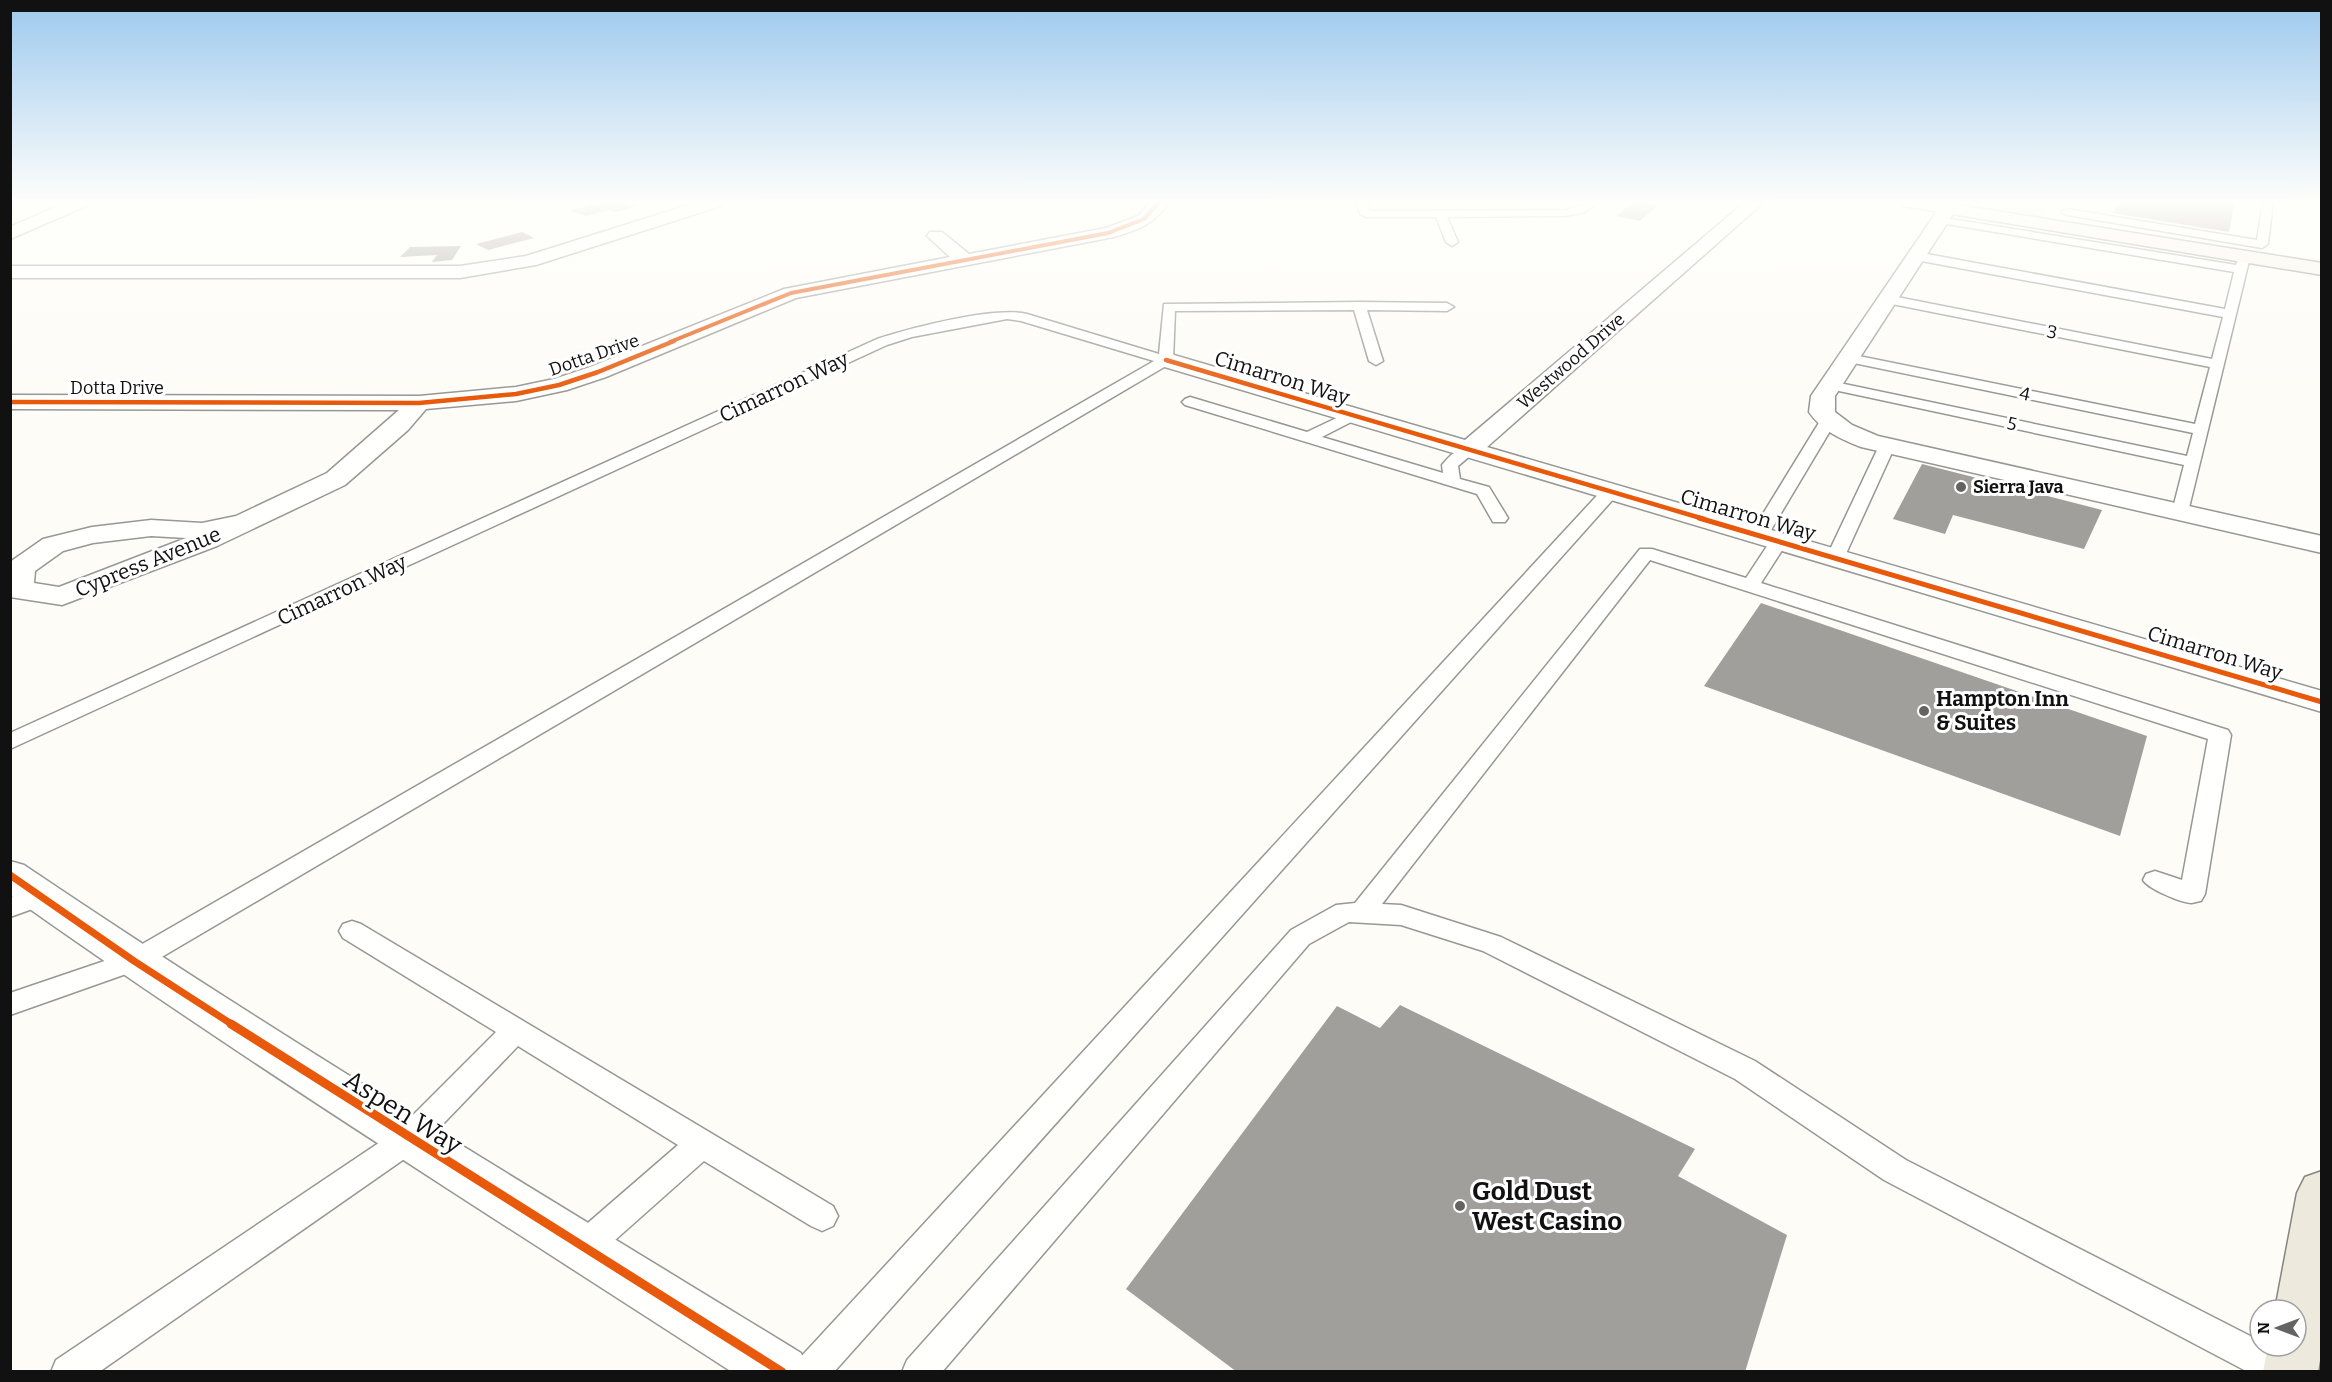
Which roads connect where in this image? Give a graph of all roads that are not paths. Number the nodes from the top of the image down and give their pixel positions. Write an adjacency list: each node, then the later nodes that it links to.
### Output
1 (495, 266): 9 (street)
2 (926, 266): 21 (street, Dotta Drive)
3 (1681, 266): 27 (street, Westwood Drive)
4 (1909, 266): 10 (street)
5 (1973, 266): 13 (lane)
6 (2241, 266): 13 (lane)
7 (2289, 266): 8 (street)
8 (2322, 269)
9 (10, 272)
10 (1887, 299): 14 (street); 17 (lane, 3)
11 (1359, 306): 12 (lane); 15 (lane); 16 (lane)
12 (1447, 307)
13 (2229, 314): 17 (lane)
14 (1849, 358): 18 (street); 24 (lane, 4)
15 (1166, 360): 22 (street, Cimarron Way); 39 (lane, Cimarron Way); 44 (lane)
16 (1376, 361)
17 (2217, 364): 24 (lane)
18 (1830, 385): 23 (street); 28 (lane, 5)
19 (10, 402): 21 (street, Dotta Drive)
20 (1190, 402): 25 (lane)
21 (419, 403): 33 (street, Cypress Avenue)
22 (1352, 416): 25 (lane); 27 (street, Cimarron Way)
23 (1828, 421): 26 (street); 34 (lane)
24 (2201, 430): 28 (lane)
25 (1308, 438): 29 (lane)
26 (1887, 446): 31 (street); 36 (lane)
27 (1469, 450): 29 (lane); 30 (street, Cimarron Way)
28 (2193, 462): 31 (lane)
29 (1452, 481): 32 (lane)
30 (1610, 492): 34 (street, Cimarron Way); 55 (lane)
31 (2181, 512): 35 (street)
32 (1499, 518)
33 (242, 523): 33 (street, Cypress Avenue)
34 (1769, 538): 36 (street, Cimarron Way); 37 (lane)
35 (2322, 545)
36 (1835, 558): 38 (street, Cimarron Way)
37 (1750, 586): 40 (lane); 42 (lane)
38 (2322, 702)
39 (10, 742)
40 (2155, 880)
41 (20, 893): 44 (street, Aspen Way)
42 (1361, 913): 56 (lane); 57 (lane)
43 (352, 931): 46 (lane)
44 (134, 961): 45 (lane); 47 (street, Aspen Way)
45 (10, 1004)
46 (516, 1030): 47 (lane); 48 (lane)
47 (409, 1139): 51 (street, Aspen Way); 53 (lane)
48 (702, 1143): 50 (lane); 51 (lane)
49 (2322, 1193): 52 (main road)
50 (822, 1216)
51 (585, 1246): 54 (street, Aspen Way)
52 (2303, 1298)
53 (68, 1371)
54 (782, 1371)
55 (810, 1371)
56 (919, 1371)
57 (2285, 1371)

